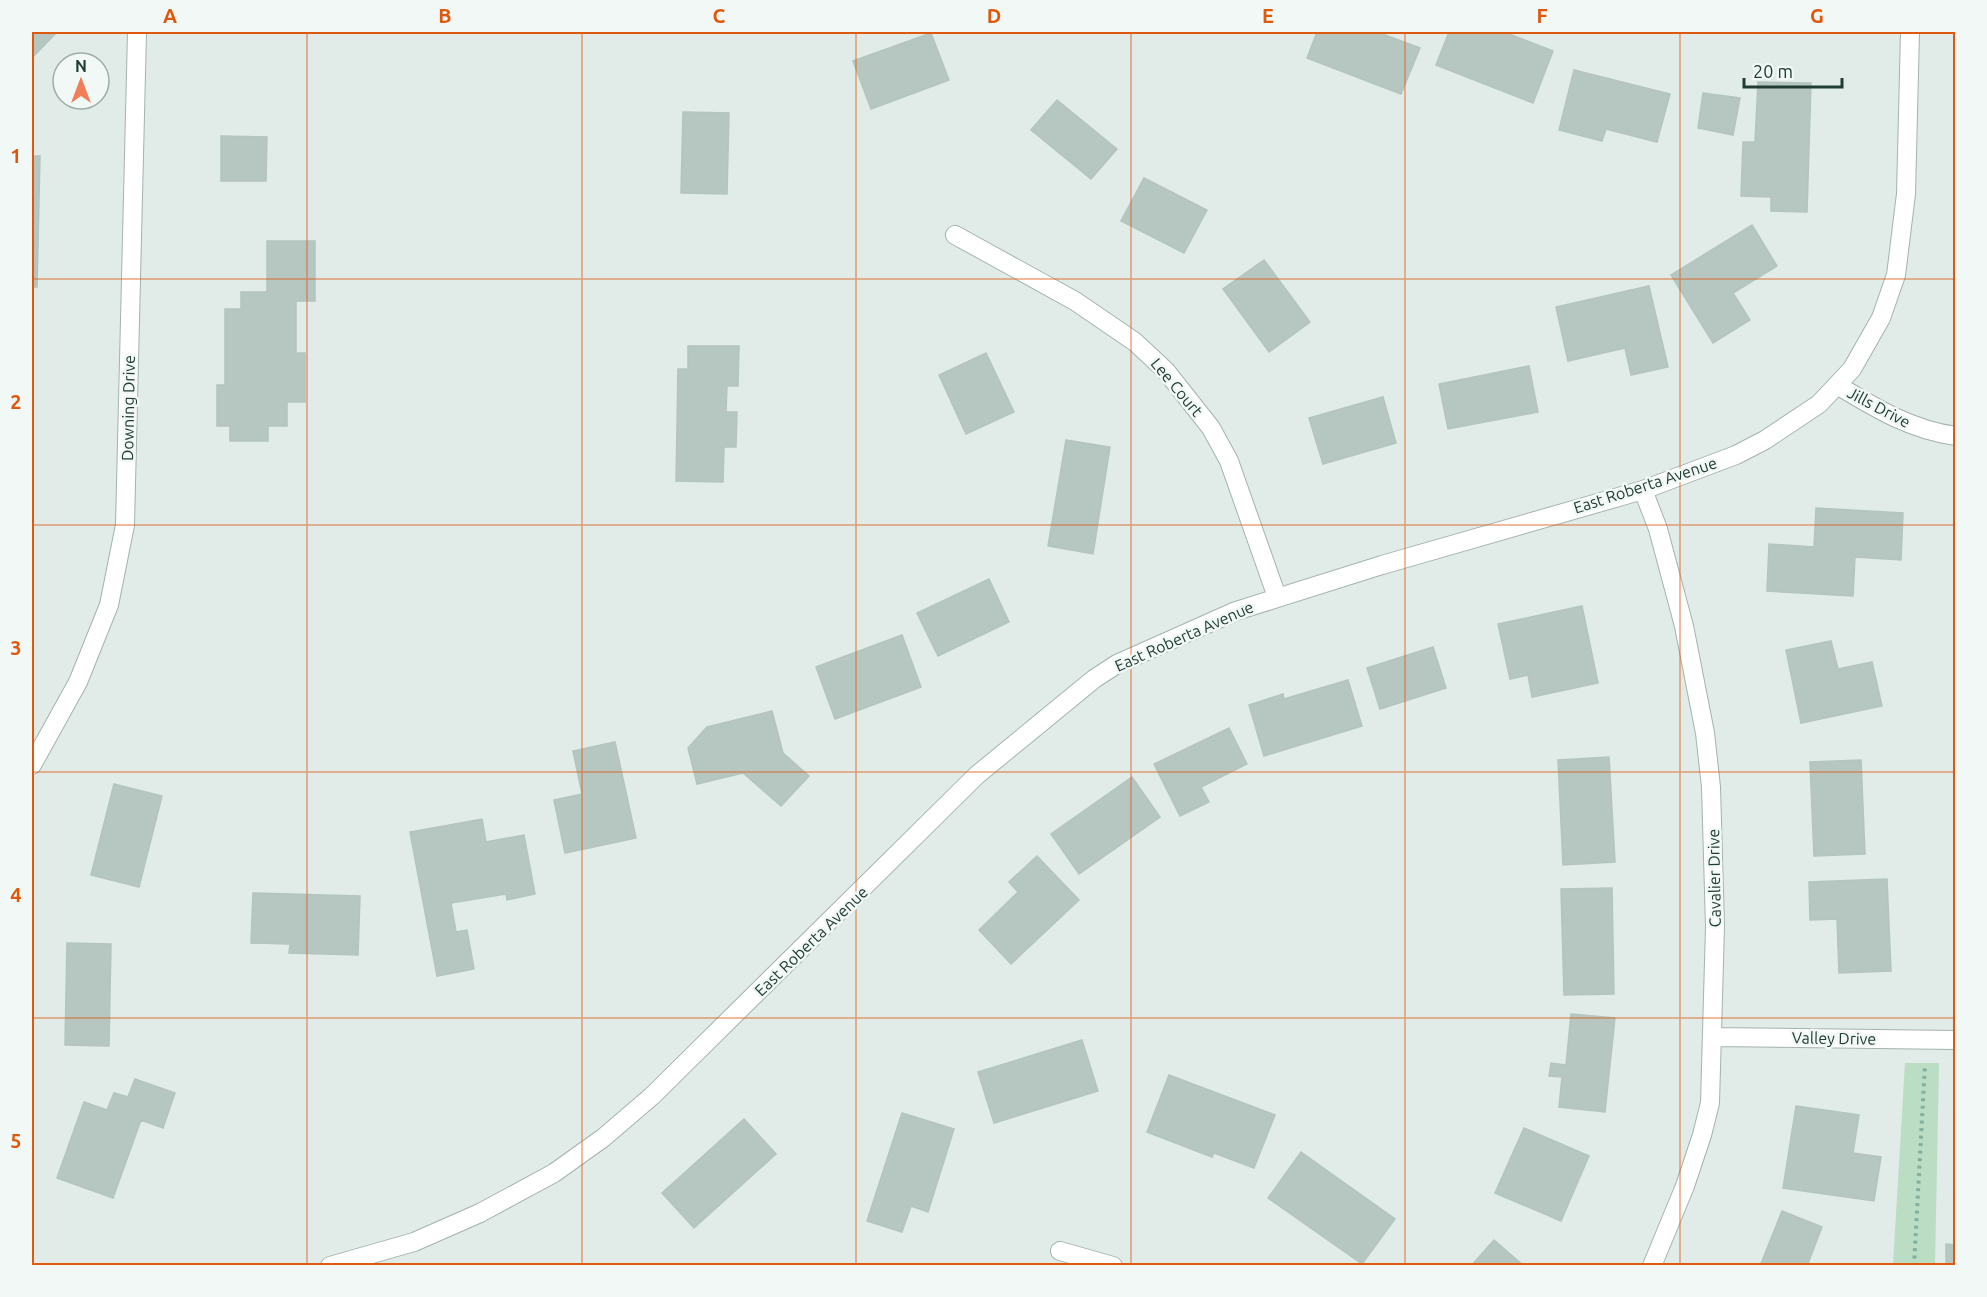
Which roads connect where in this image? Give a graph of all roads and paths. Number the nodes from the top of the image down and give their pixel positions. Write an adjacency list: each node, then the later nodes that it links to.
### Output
1 (137, 32): 9 (street, Downing Drive)
2 (1893, 32): 3 (street)
3 (1910, 32): 5 (street, East Roberta Avenue)
4 (955, 235): 8 (street, Lee Court)
5 (1837, 385): 6 (street, Jills Drive); 7 (street, East Roberta Avenue)
6 (1956, 436)
7 (1643, 490): 8 (street, East Roberta Avenue); 10 (street, Cavalier Drive)
8 (1277, 597): 14 (street, East Roberta Avenue)
9 (32, 765)
10 (1712, 1037): 11 (street, Valley Drive); 16 (street, Cavalier Drive)
11 (1926, 1039): 12 (street, Valley Drive); 17 (path)
12 (1956, 1040)
13 (1060, 1251): 15 (street)
14 (330, 1266)
15 (1113, 1266)
16 (1652, 1266)
17 (1914, 1266)

